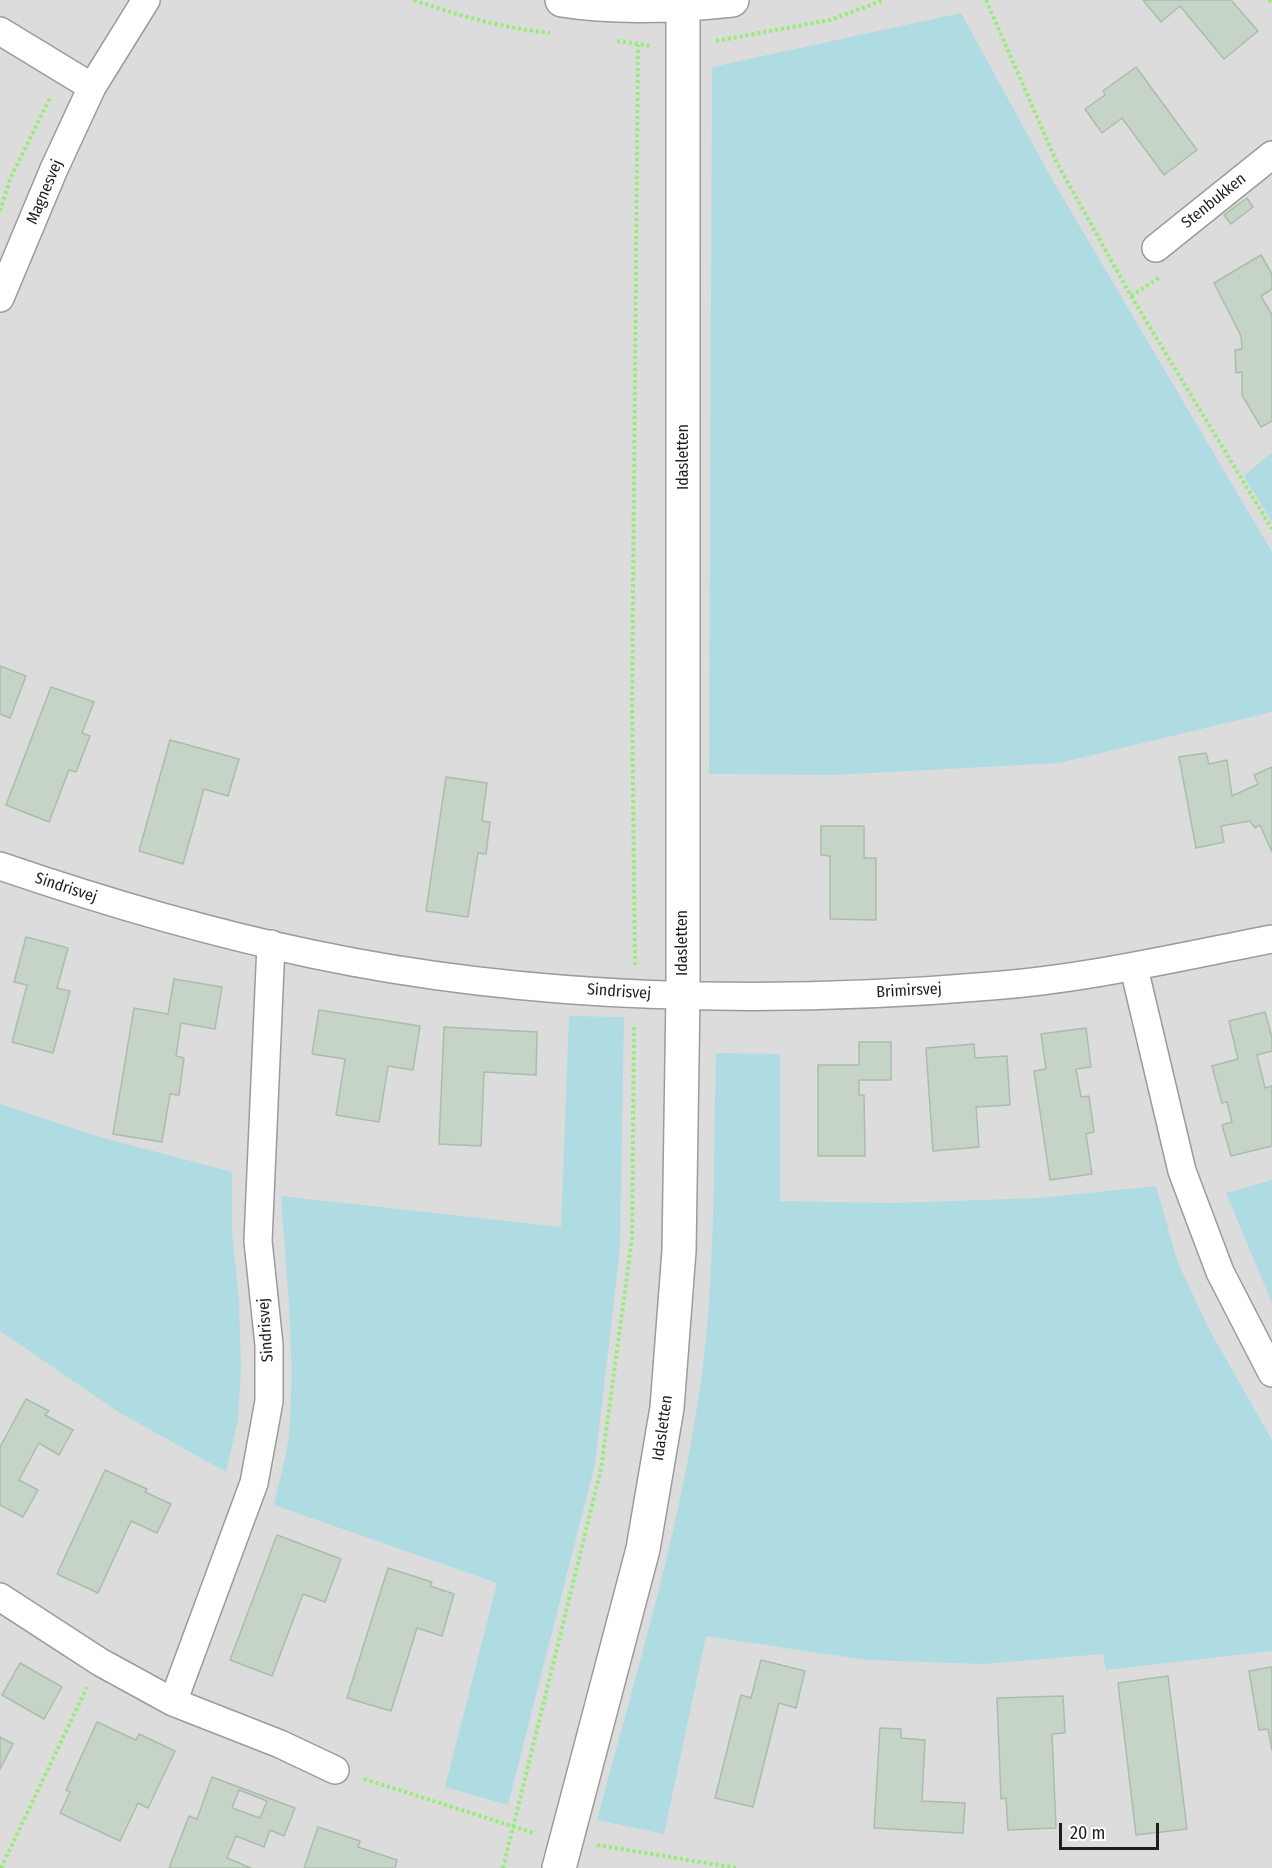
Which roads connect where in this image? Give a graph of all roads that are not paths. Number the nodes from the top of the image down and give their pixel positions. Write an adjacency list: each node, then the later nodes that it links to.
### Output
1 (146, 0): 6 (street, Magnesvej)
2 (562, 0): 4 (street)
3 (732, 0): 4 (street)
4 (683, 5): 14 (street, Idasletten)
5 (0, 31): 6 (street)
6 (92, 87): 9 (street, Magnesvej)
7 (1272, 155): 8 (street, Stenbukken)
8 (1156, 248)
9 (0, 298)
10 (0, 866): 12 (street, Sindrisvej)
11 (1272, 939): 13 (street, Brimirsvej)
12 (271, 944): 14 (street, Sindrisvej); 17 (street, Sindrisvej)
13 (1134, 968): 14 (street, Brimirsvej); 15 (street)
14 (683, 995): 19 (street, Idasletten)
15 (1272, 1373)
16 (0, 1597): 17 (street)
17 (173, 1702): 18 (street)
18 (335, 1770)
19 (559, 1868)

